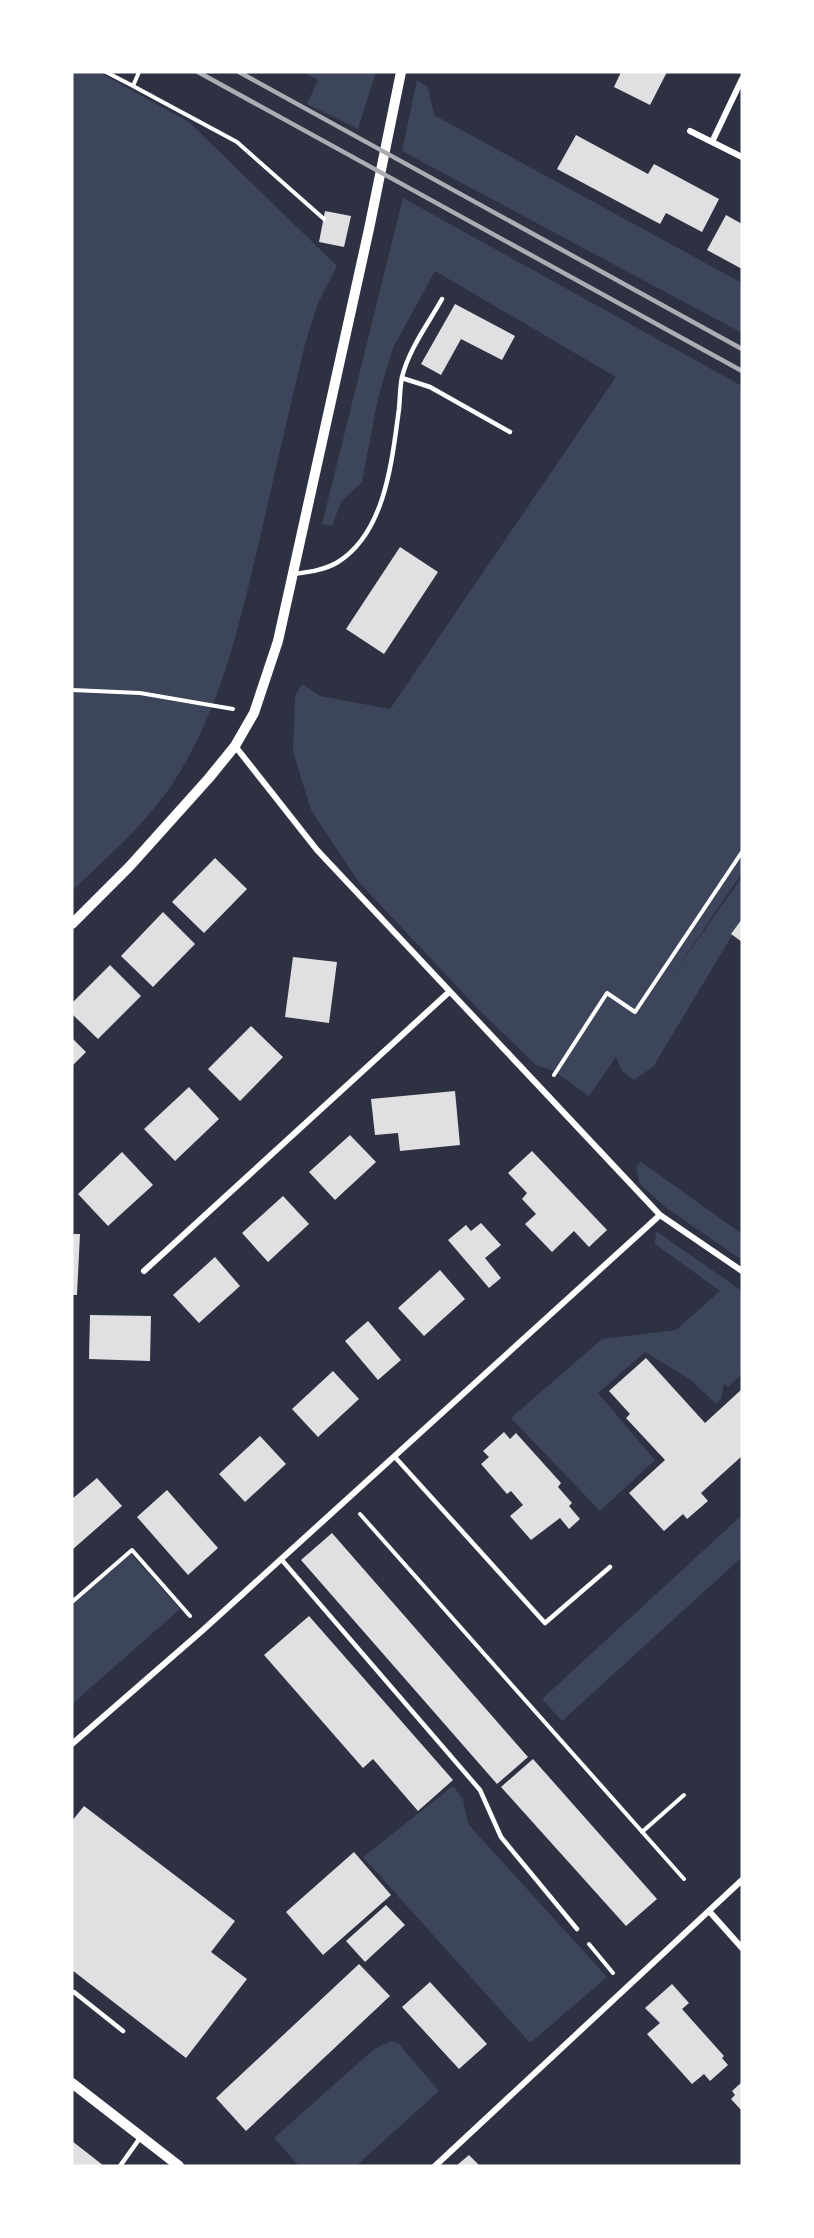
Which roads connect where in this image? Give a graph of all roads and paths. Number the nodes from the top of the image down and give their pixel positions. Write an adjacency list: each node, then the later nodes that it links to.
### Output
1 (106, 72): 5 (path)
2 (139, 72): 5 (path)
3 (400, 75): 13 (street)
4 (742, 79): 7 (street)
5 (133, 86): 9 (path)
6 (690, 131): 7 (street)
7 (712, 142): 8 (street)
8 (742, 156)
9 (324, 219)
10 (442, 299): 11 (lane)
11 (402, 378): 12 (lane); 13 (lane)
12 (510, 432)
13 (292, 575): 15 (street)
14 (72, 690): 15 (path)
15 (254, 713): 16 (street)
16 (235, 746): 18 (street); 19 (street)
17 (742, 852): 20 (path)
18 (72, 924)
19 (448, 993): 20 (street); 22 (street)
20 (540, 1089): 21 (street)
21 (660, 1215): 23 (street); 24 (street)
22 (144, 1271)
23 (742, 1271)
24 (394, 1456): 25 (street); 27 (lane)
25 (346, 1498): 26 (street); 32 (path)
26 (281, 1559): 29 (street); 36 (lane)
27 (610, 1567)
28 (72, 1602): 29 (path)
29 (203, 1630): 30 (street)
30 (72, 1744)
31 (684, 1795): 32 (path)
32 (642, 1832): 33 (path)
33 (684, 1879)
34 (742, 1880): 35 (street)
35 (709, 1911): 37 (street); 38 (street)
36 (577, 1929): 38 (path)
37 (742, 1948)
38 (626, 1988): 45 (street)
39 (72, 1993): 40 (lane)
40 (123, 2031)
41 (72, 2083): 42 (street)
42 (142, 2136): 43 (lane); 44 (street)
43 (120, 2166)
44 (179, 2166)
45 (435, 2166)

